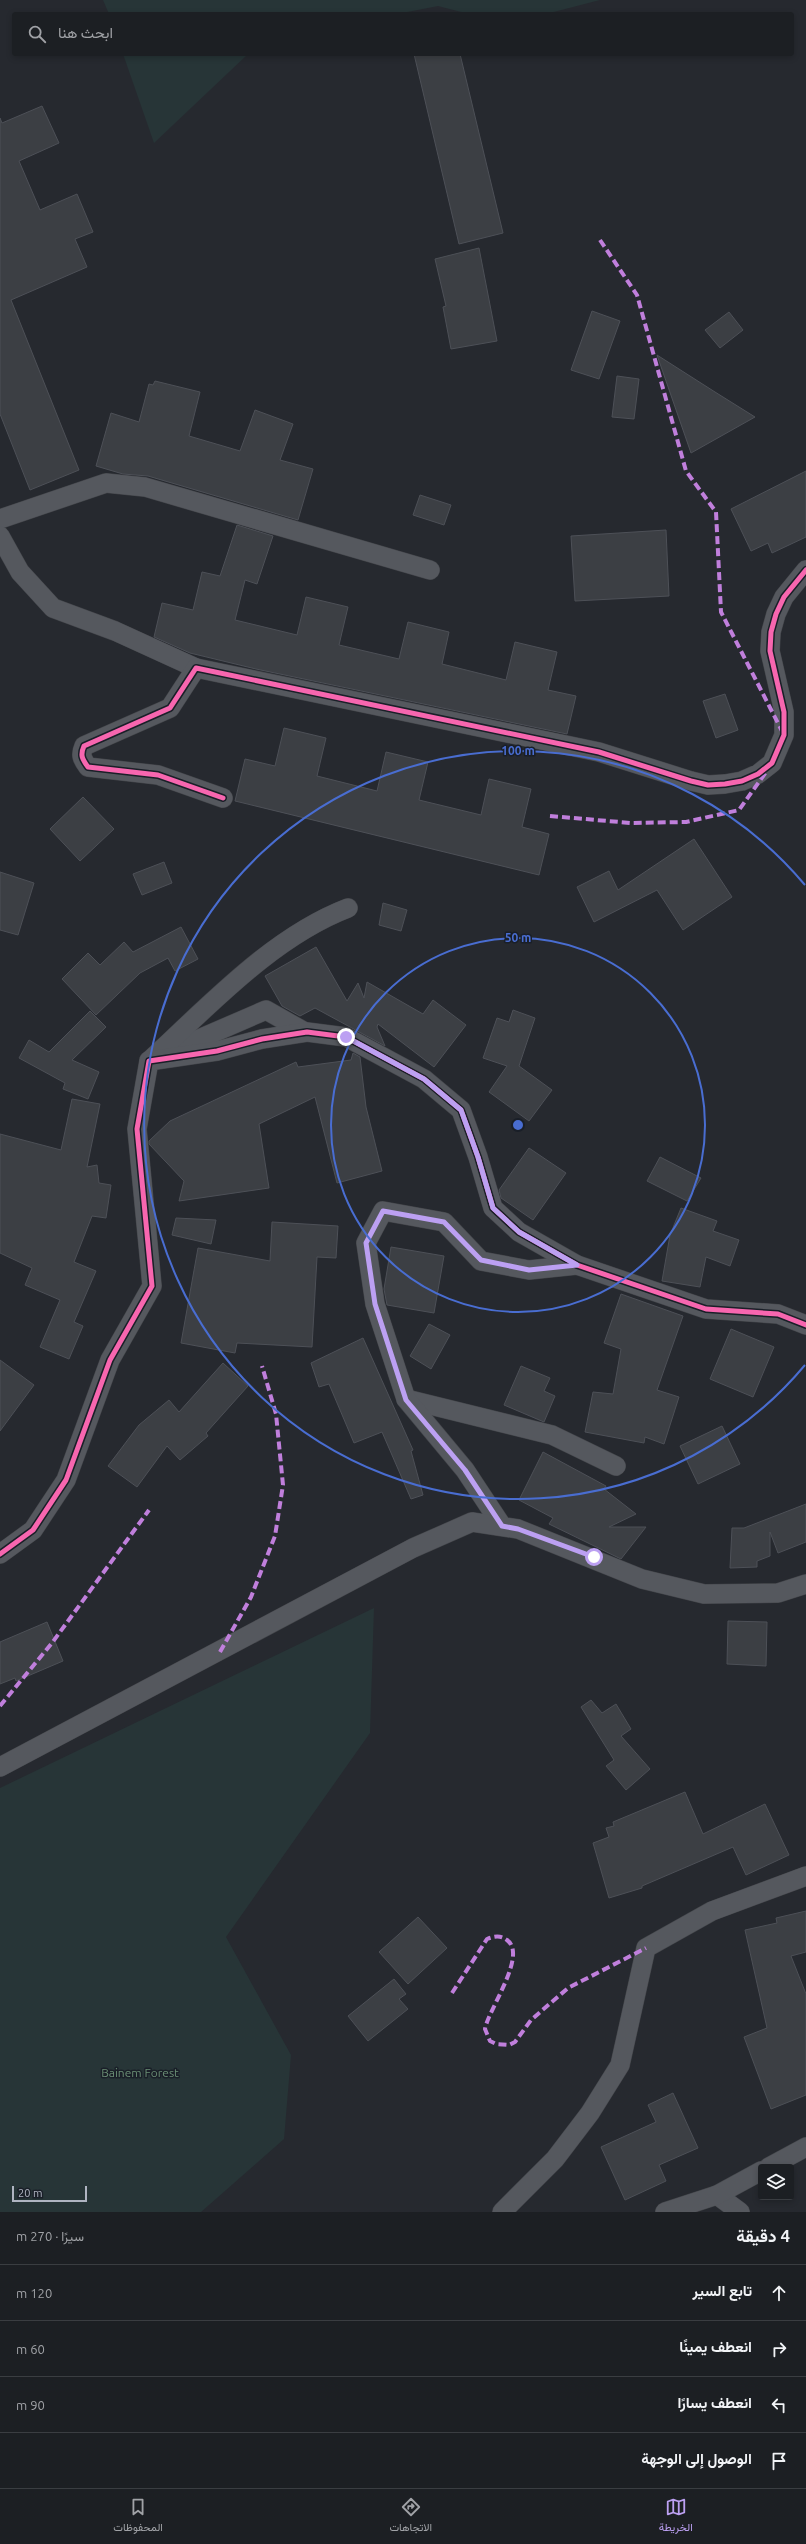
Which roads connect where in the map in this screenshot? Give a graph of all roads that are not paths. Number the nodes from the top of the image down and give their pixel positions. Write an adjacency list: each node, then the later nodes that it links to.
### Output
1 (0, 519): 3 (street)
2 (0, 536): 5 (street)
3 (430, 570)
4 (806, 570): 5 (street)
5 (196, 668): 6 (street)
6 (223, 798)
7 (348, 908): 9 (street)
8 (305, 1032): 9 (street); 9 (street); 10 (street)
9 (149, 1061): 15 (street)
10 (577, 1265): 11 (street); 12 (street)
11 (806, 1325)
12 (406, 1400): 13 (street); 14 (street)
13 (616, 1466)
14 (502, 1526): 16 (street); 17 (street)
15 (0, 1554)
16 (806, 1584)
17 (0, 1767)
18 (806, 1876): 23 (street)
19 (806, 2147): 20 (street)
20 (775, 2164)
21 (758, 2173): 22 (street)
22 (717, 2203): 24 (street); 25 (street)
23 (502, 2212)
24 (665, 2212)
25 (740, 2212)

